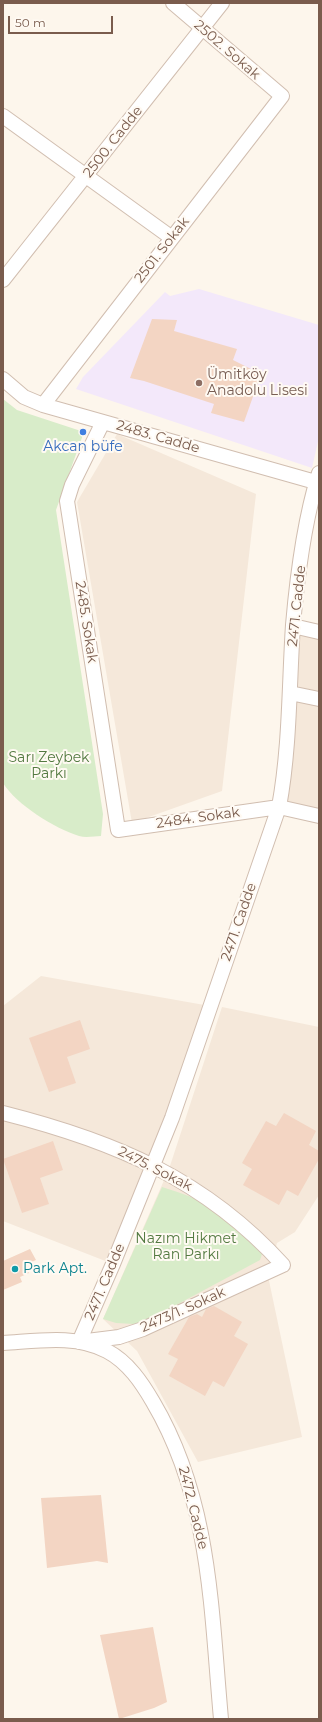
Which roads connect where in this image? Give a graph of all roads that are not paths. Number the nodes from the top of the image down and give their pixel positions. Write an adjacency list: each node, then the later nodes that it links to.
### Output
1 (173, 3): 3 (street, 2502. Sokak)
2 (222, 3): 3 (street, 2500. Cadde)
3 (202, 28): 4 (street, 2502. Sokak); 6 (street, 2500. Cadde)
4 (282, 96): 7 (street, 2501. Sokak)
5 (3, 116): 6 (street)
6 (86, 176): 7 (street); 8 (street, 2500. Cadde)
7 (172, 238): 10 (street, 2501. Sokak)
8 (3, 280)
9 (3, 379): 10 (street, 2483. Cadde)
10 (43, 405): 11 (street, 2483. Cadde)
11 (103, 422): 12 (street, 2483. Cadde); 19 (street, 2485. Sokak)
12 (318, 480): 13 (street, 2471. Cadde)
13 (293, 626): 14 (street); 15 (street, 2471. Cadde)
14 (319, 632)
15 (290, 693): 16 (street); 17 (street, 2471. Cadde)
16 (319, 699)
17 (279, 807): 18 (street); 19 (street, 2484. Sokak); 21 (street, 2471. Cadde)
18 (319, 816)
19 (118, 830)
20 (3, 1113): 21 (street, 2475. Sokak)
21 (153, 1166): 22 (street, 2475. Sokak); 23 (street, 2471. Cadde)
22 (283, 1265): 23 (street, 2473/1. Sokak)
23 (79, 1342): 24 (street); 25 (street, 2472. Cadde)
24 (3, 1343)
25 (221, 1719)

